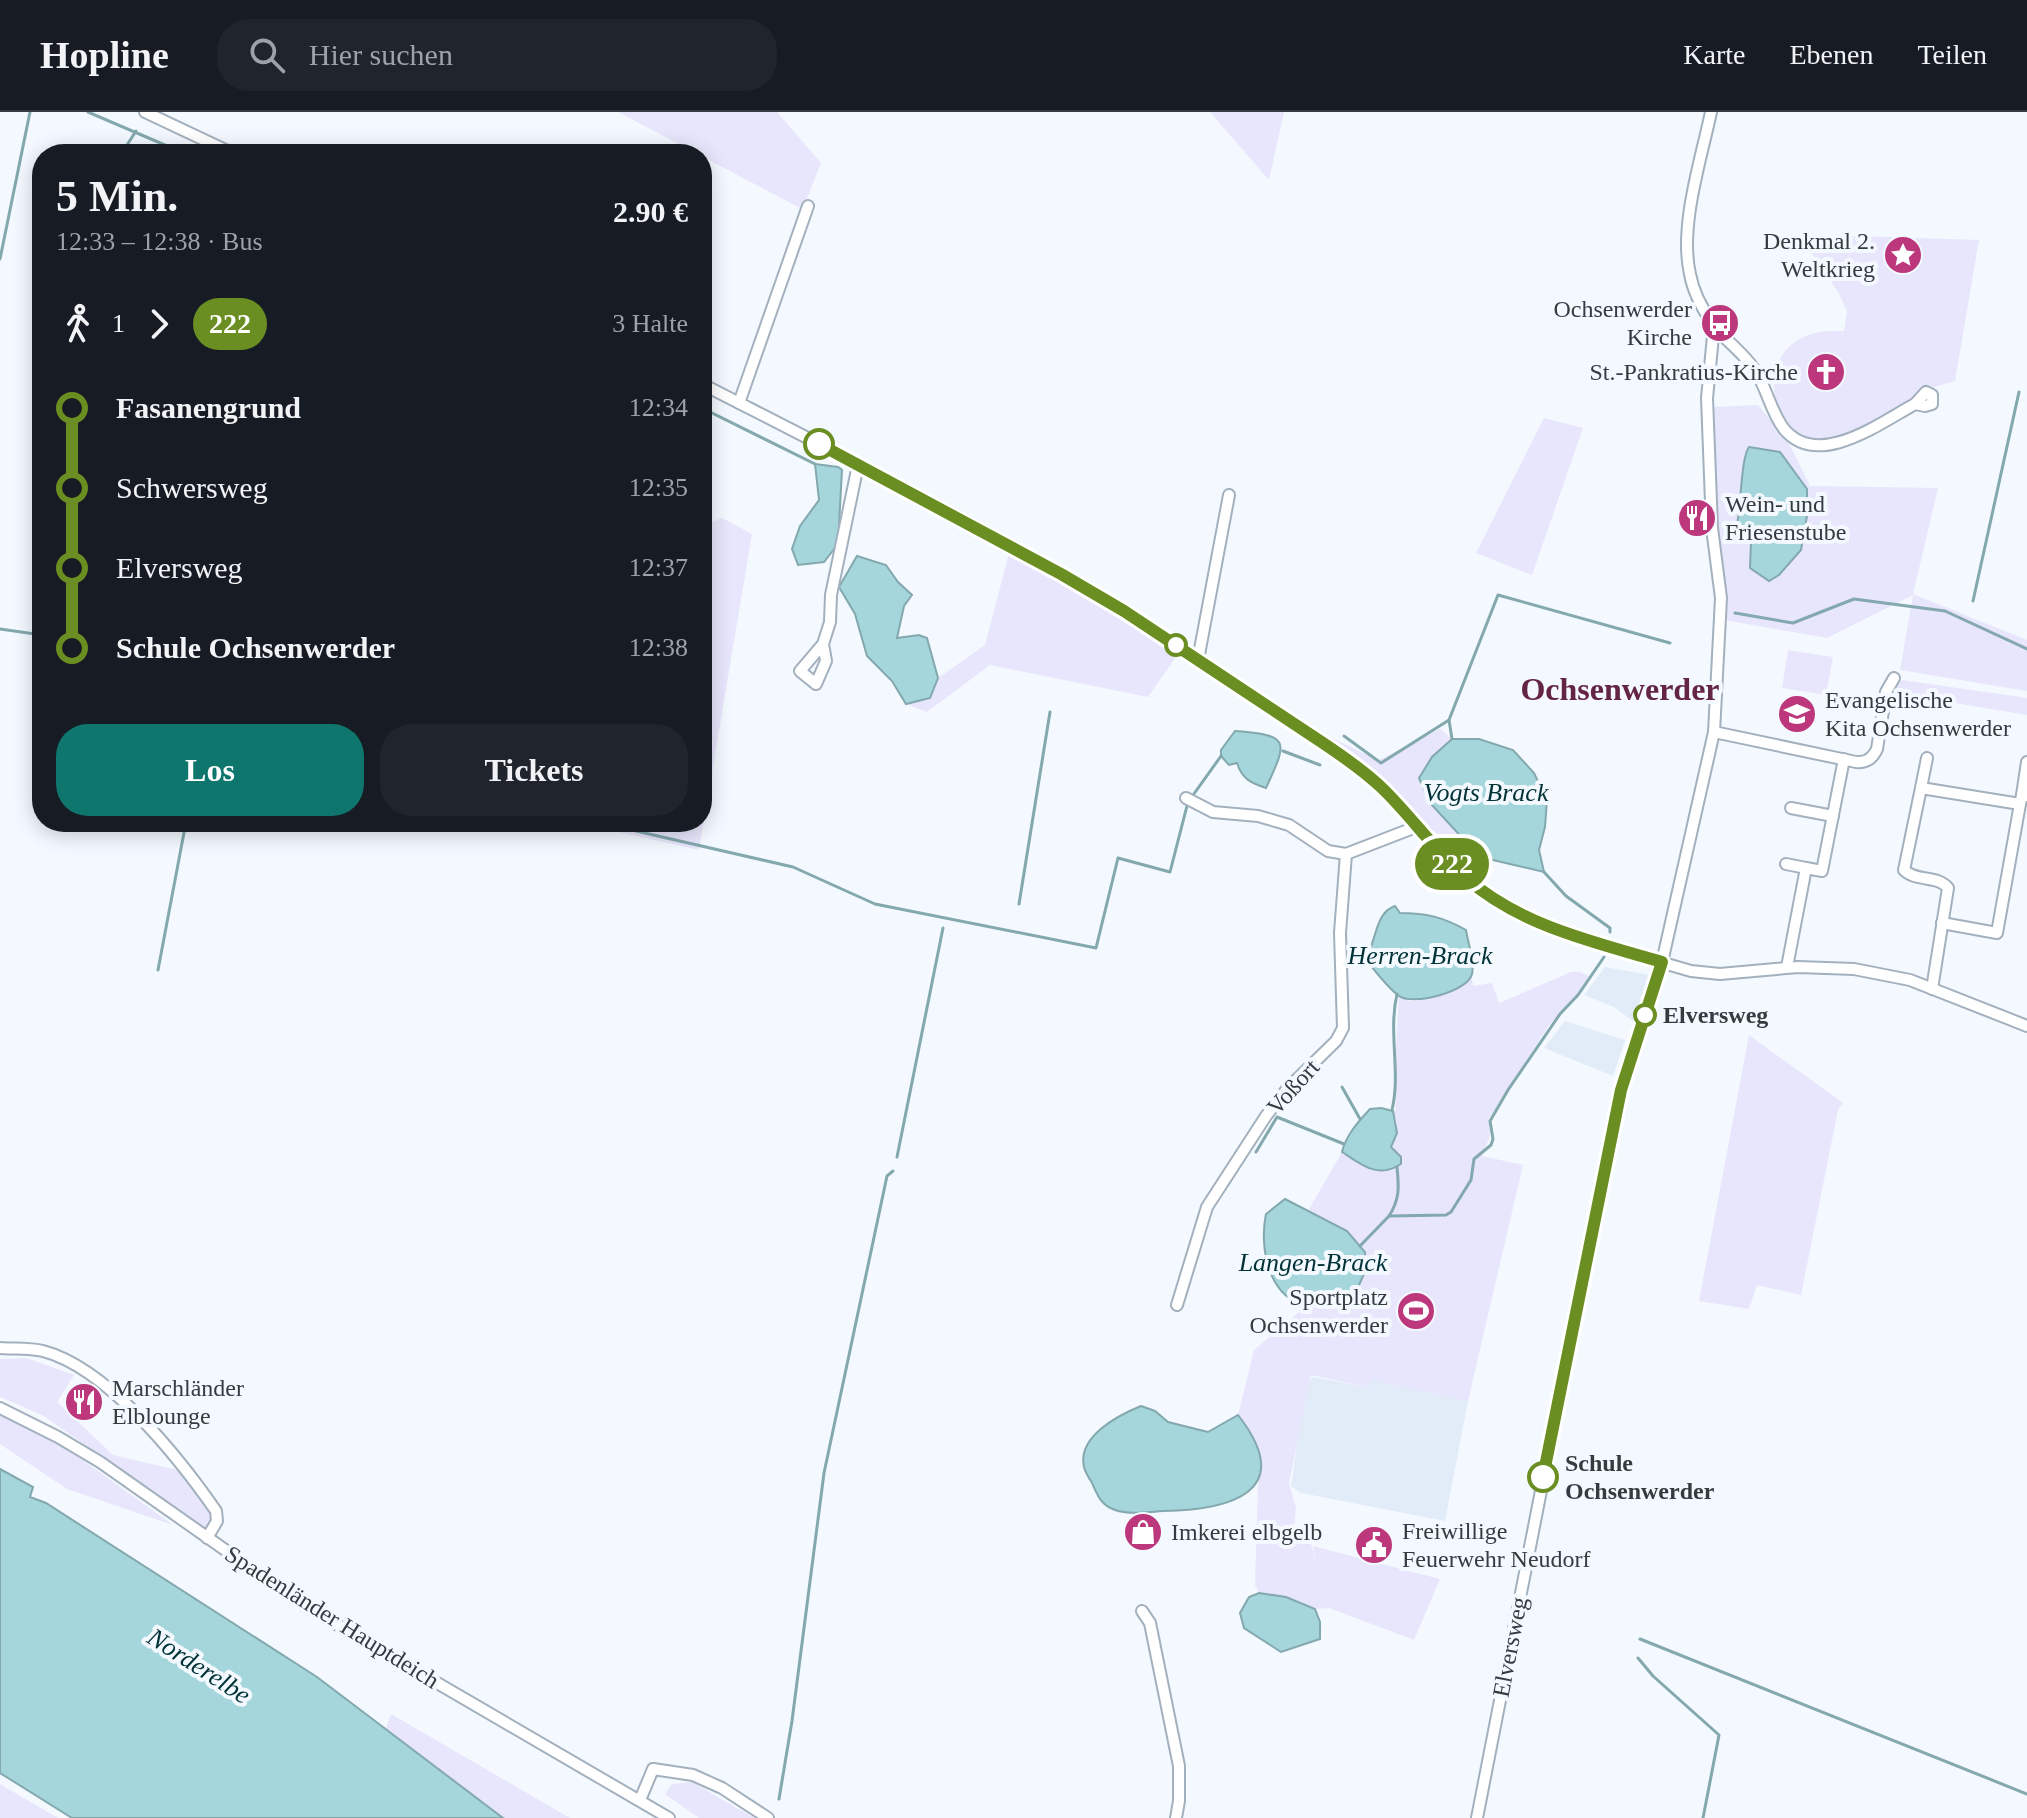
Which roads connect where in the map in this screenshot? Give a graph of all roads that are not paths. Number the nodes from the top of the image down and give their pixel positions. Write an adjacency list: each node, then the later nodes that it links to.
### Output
1 (145, 112): 3 (street)
2 (1711, 112): 5 (street)
3 (213, 144)
4 (808, 206): 7 (street)
5 (1714, 326): 8 (street); 14 (street, Elversweg)
6 (712, 389): 7 (street)
7 (739, 403): 9 (street)
8 (1915, 404)
9 (858, 465): 11 (street); 12 (street)
10 (1229, 495): 12 (street)
11 (823, 644)
12 (1198, 660): 23 (street)
13 (1894, 678): 16 (street)
14 (1714, 732): 16 (street); 28 (street, Elversweg)
15 (1927, 758): 18 (street)
16 (1844, 759): 22 (street)
17 (2027, 762): 20 (street)
18 (1921, 788): 20 (street); 27 (street)
19 (1186, 798): 24 (street)
20 (2023, 798): 27 (street)
21 (1791, 808): 22 (street)
22 (1833, 816): 26 (street)
23 (1416, 827): 24 (street); 28 (street)
24 (1346, 854): 32 (street, Voßort)
25 (1786, 864): 26 (street)
26 (1806, 868): 29 (street)
27 (1942, 923): 30 (street)
28 (1662, 962): 29 (street); 41 (street, Elversweg)
29 (1787, 967): 30 (street)
30 (1932, 989): 31 (street)
31 (2027, 1026)
32 (1177, 1305)
33 (0, 1348): 35 (street)
34 (0, 1408): 35 (street, Spadenländer Hauptdeich)
35 (207, 1538): 37 (street, Spadenländer Hauptdeich)
36 (1142, 1611): 40 (street)
37 (640, 1800): 38 (street, Spadenländer Hauptdeich); 39 (street)
38 (669, 1818)
39 (768, 1818)
40 (1176, 1818)
41 (1477, 1818)

